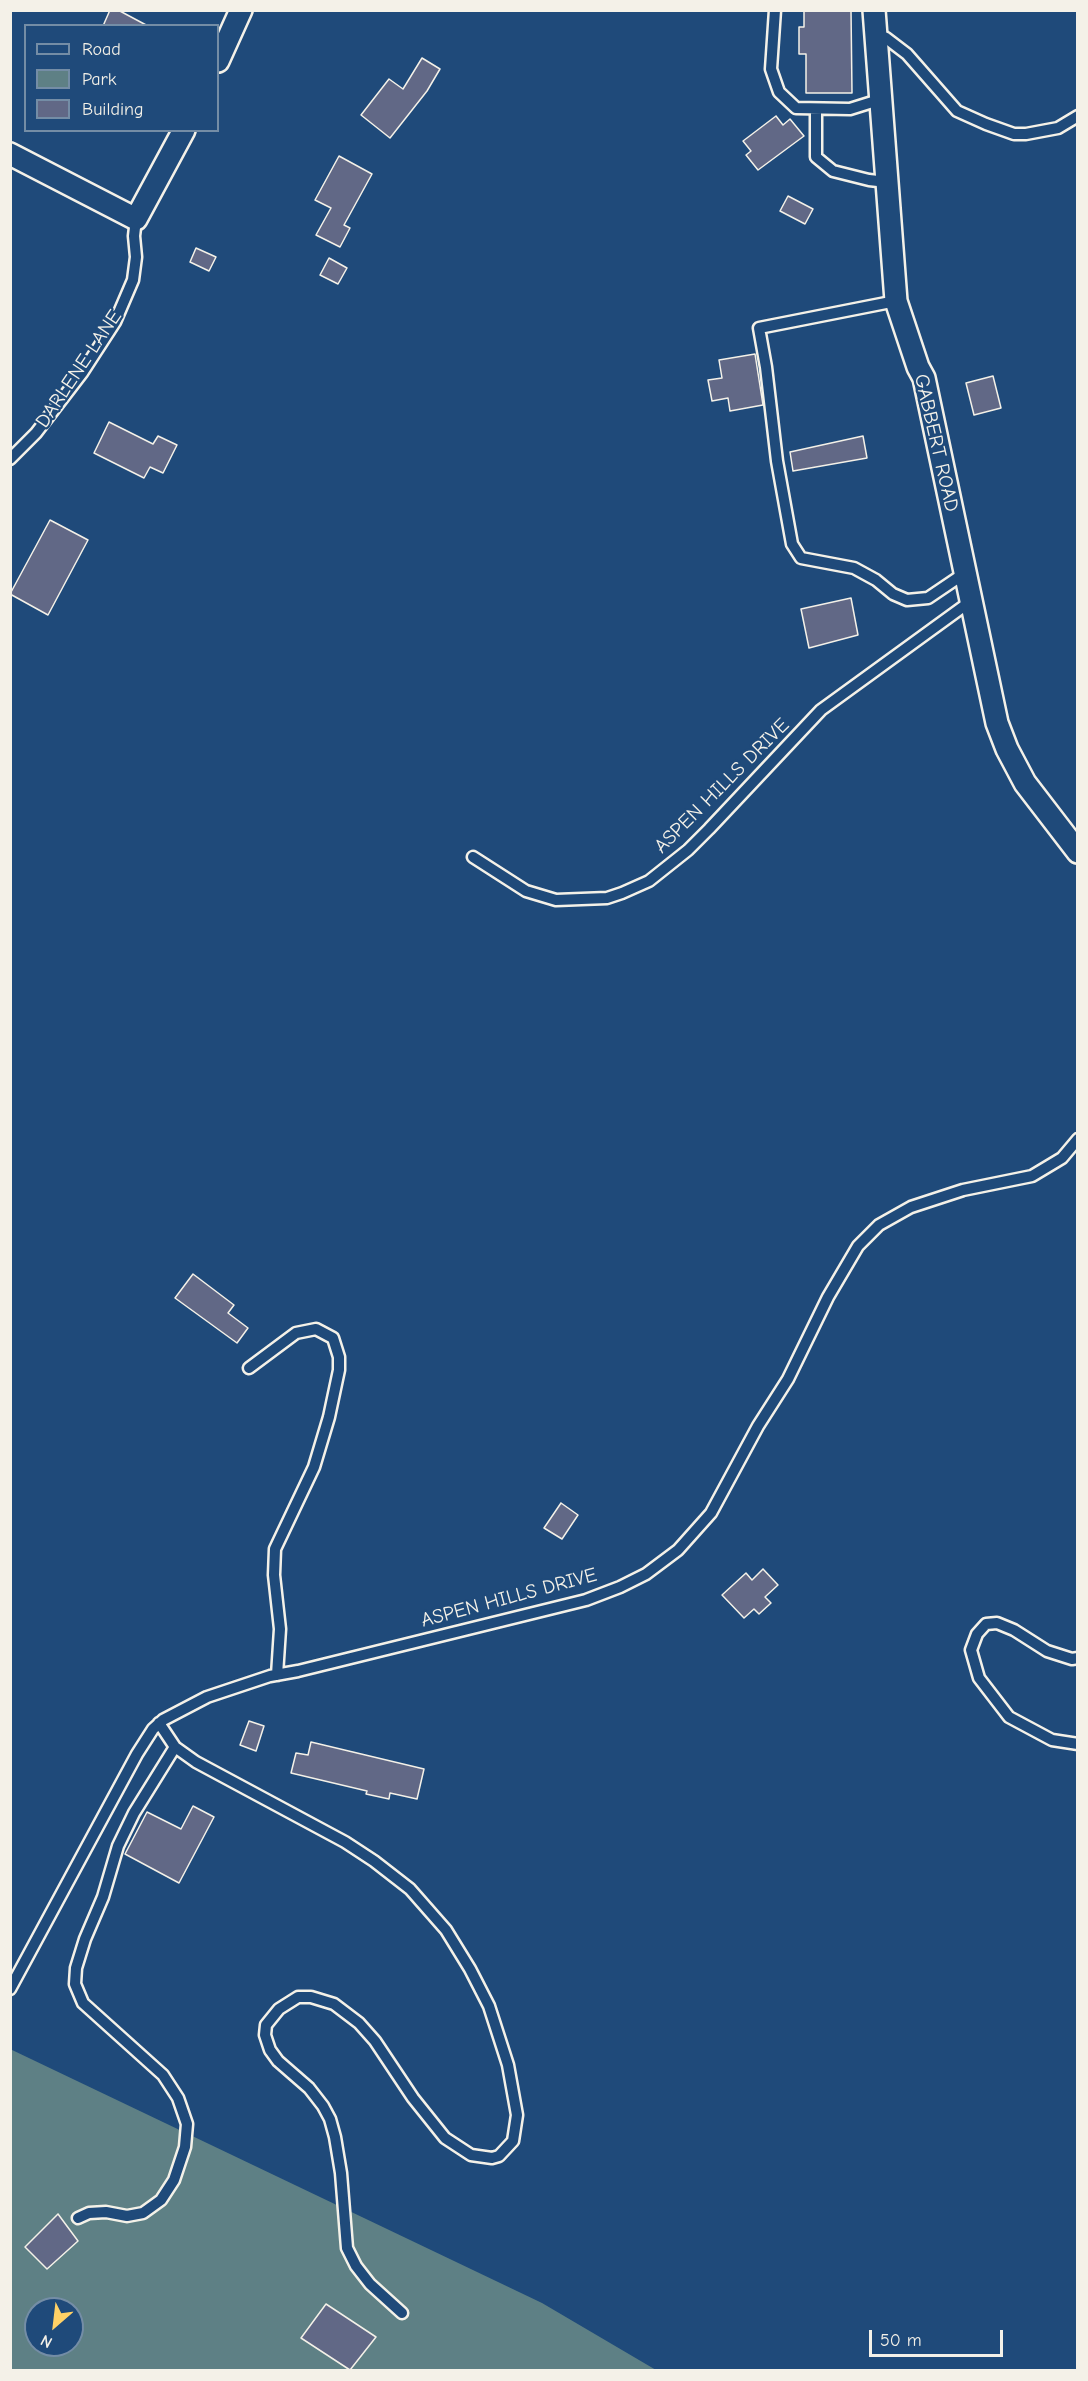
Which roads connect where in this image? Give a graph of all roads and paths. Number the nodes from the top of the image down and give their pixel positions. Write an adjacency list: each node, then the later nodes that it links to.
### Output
1 (241, 10): 5 (street)
2 (775, 10): 7 (lane)
3 (874, 10): 4 (street, GABBERT ROAD)
4 (876, 34): 6 (street, GABBERT ROAD); 8 (lane)
5 (219, 59)
6 (882, 98): 7 (lane); 11 (street, GABBERT ROAD)
7 (816, 110): 11 (lane)
8 (1077, 116)
9 (183, 132): 12 (street)
10 (10, 154): 12 (street)
11 (887, 182): 13 (street, GABBERT ROAD)
12 (136, 219): 14 (lane, DARLENE LANE)
13 (896, 301): 15 (street, GABBERT ROAD); 15 (lane)
14 (10, 459)
15 (965, 573): 16 (street, GABBERT ROAD)
16 (971, 601): 17 (street, GABBERT ROAD); 18 (lane, ASPEN HILLS DRIVE)
17 (1077, 852)
18 (473, 857)
19 (1077, 1139): 22 (lane, ASPEN HILLS DRIVE)
20 (249, 1368): 22 (lane)
21 (1077, 1658): 24 (lane)
22 (277, 1675): 23 (lane, ASPEN HILLS DRIVE)
23 (159, 1723): 25 (lane); 26 (lane, ASPEN HILLS DRIVE)
24 (1077, 1744)
25 (175, 1747): 27 (lane); 28 (lane)
26 (10, 1989)
27 (78, 2218)
28 (402, 2313)

